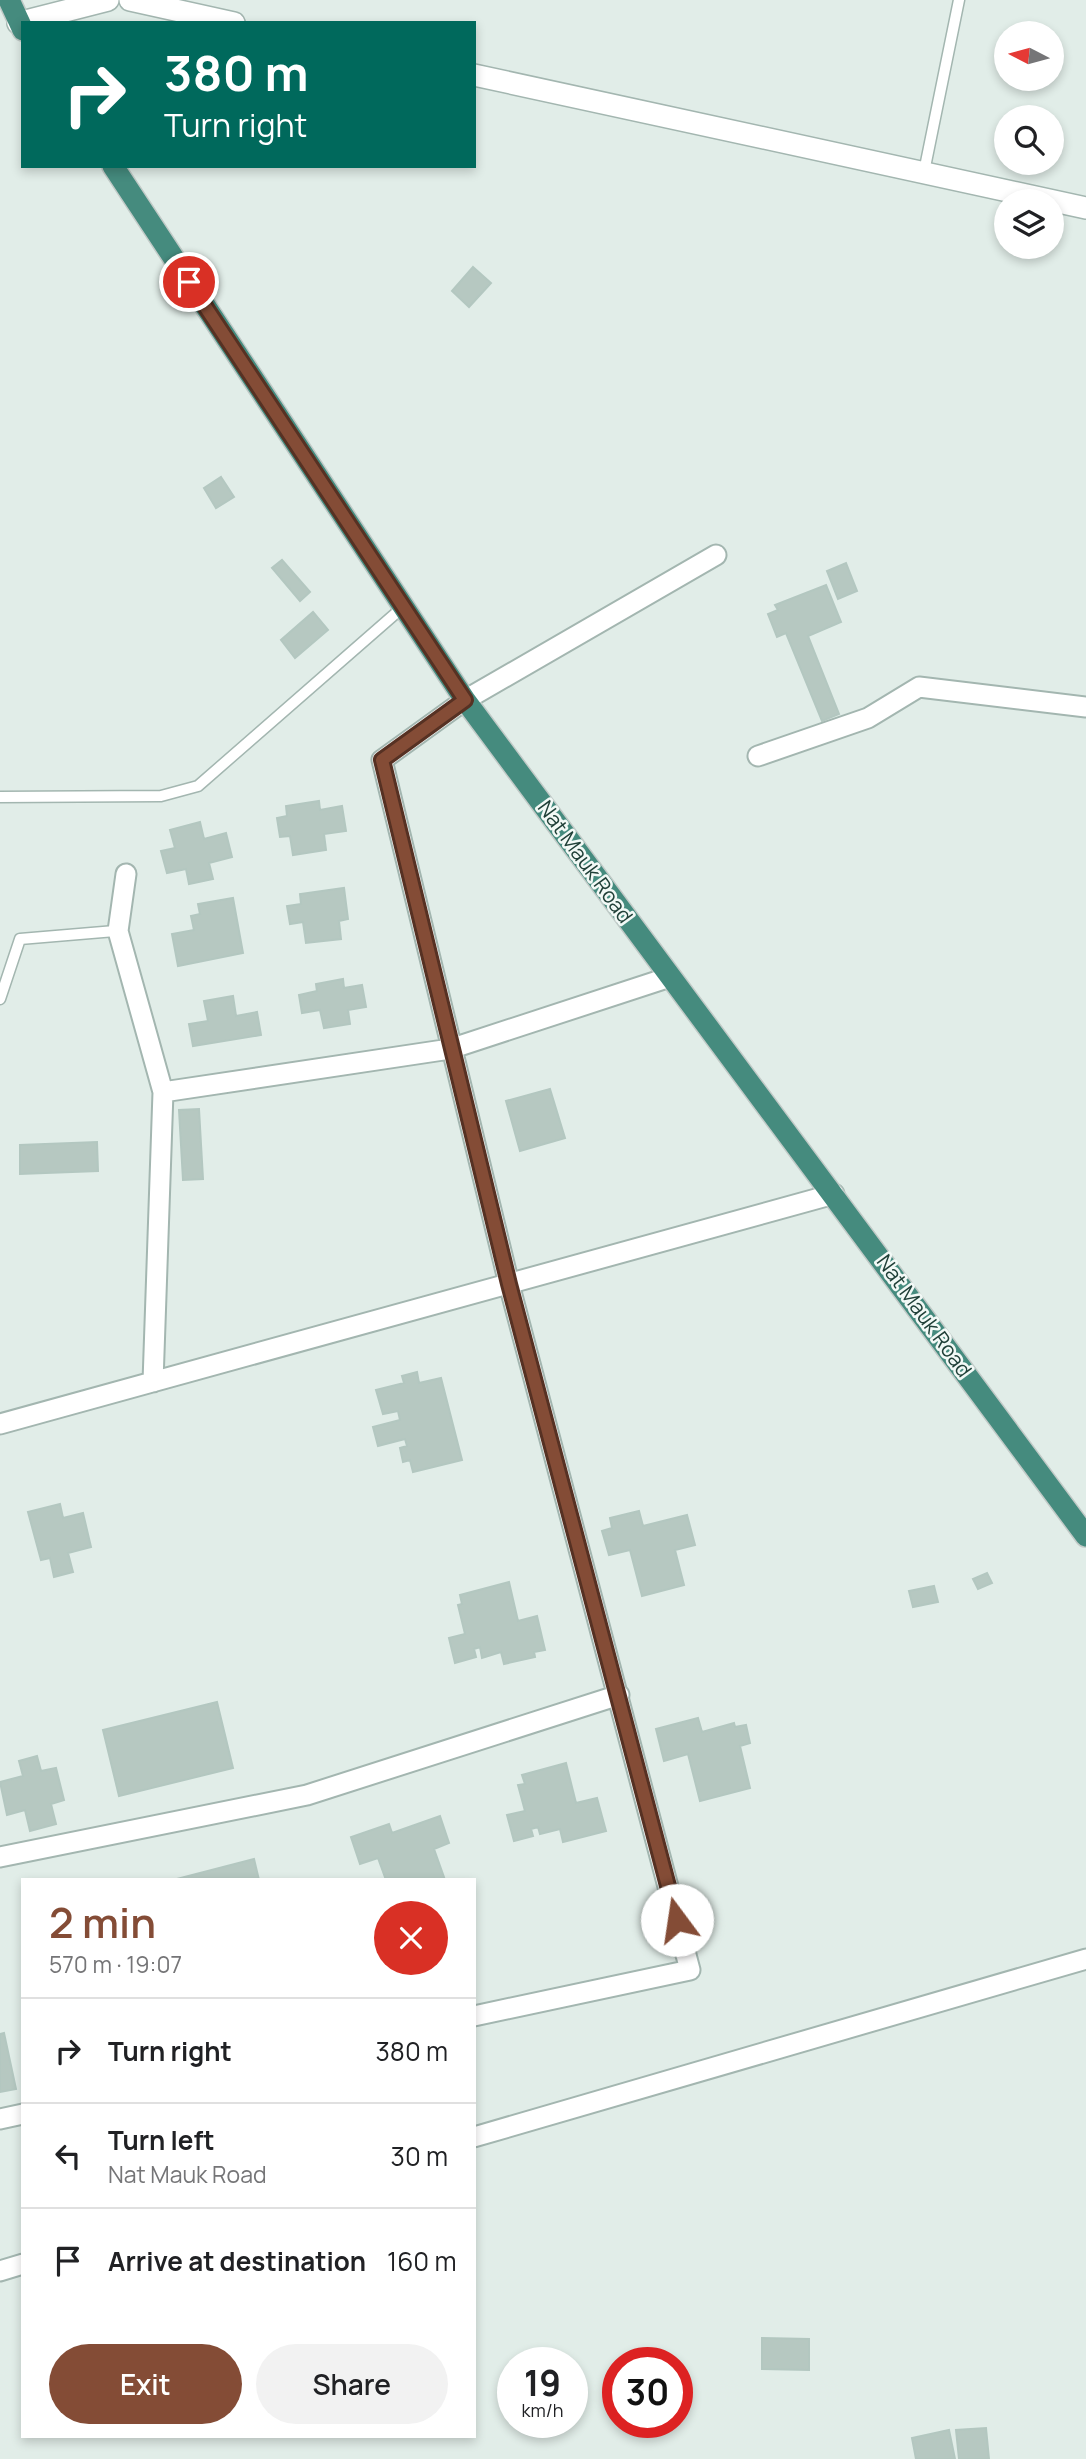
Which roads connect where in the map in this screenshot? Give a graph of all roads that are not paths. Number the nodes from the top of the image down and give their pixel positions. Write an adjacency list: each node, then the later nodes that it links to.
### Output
1 (9, 0): 7 (highway)
2 (108, 0): 5 (street)
3 (130, 0): 6 (street)
4 (959, 0): 10 (lane)
5 (40, 21)
6 (225, 21)
7 (20, 27)
8 (476, 75): 10 (street)
9 (114, 168): 13 (highway, Nat Mauk Road)
10 (924, 173): 11 (street)
11 (1086, 208)
12 (716, 555): 14 (street)
13 (404, 607): 14 (highway, Nat Mauk Road); 17 (lane)
14 (465, 700): 20 (highway, Nat Mauk Road); 22 (street)
15 (1086, 707): 16 (street)
16 (758, 756)
17 (0, 797)
18 (126, 874): 23 (street)
19 (115, 931): 21 (lane)
20 (670, 977): 22 (street); 24 (highway, Nat Mauk Road)
21 (0, 999)
22 (450, 1049): 23 (street); 25 (street)
23 (163, 1092): 26 (street)
24 (834, 1194): 25 (street); 28 (highway, Nat Mauk Road)
25 (509, 1284): 26 (street); 29 (street)
26 (153, 1382): 27 (street)
27 (0, 1424)
28 (1086, 1536)
29 (619, 1695): 30 (street); 32 (street)
30 (0, 1857)
31 (1086, 1959): 35 (street)
32 (476, 2016)
33 (21, 2114): 34 (street)
34 (0, 2119)
35 (476, 2136)
36 (21, 2265): 37 (street)
37 (0, 2271)

